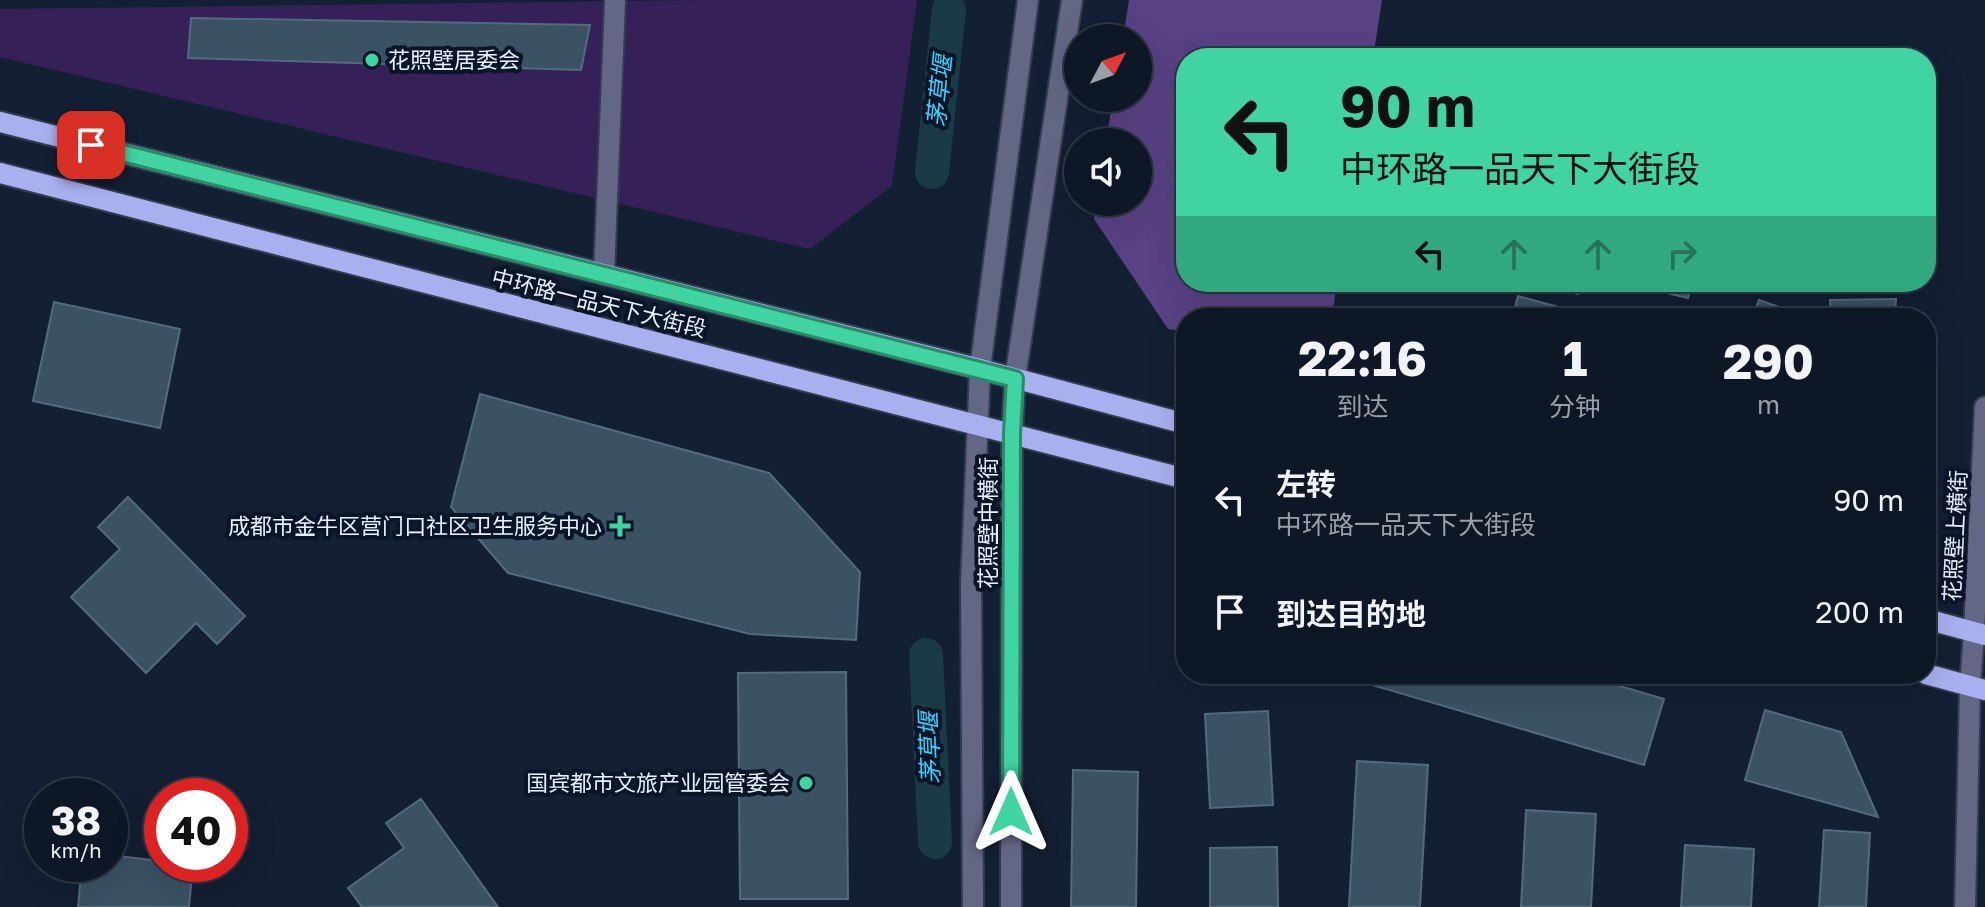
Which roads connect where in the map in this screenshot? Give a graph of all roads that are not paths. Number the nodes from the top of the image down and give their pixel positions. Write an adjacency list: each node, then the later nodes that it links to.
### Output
1 (1028, 0): 7 (street, 花照壁中横街)
2 (1072, 0): 8 (street, 花照壁中横街)
3 (615, 1): 6 (street)
4 (0, 122): 6 (main road, 中环路一品天下大街段)
5 (0, 173): 11 (main road, 中环路一品天下大街段)
6 (604, 274): 7 (main road, 中环路一品天下大街段)
7 (980, 369): 8 (main road, 中环路一品天下大街段); 11 (street, 花照壁中横街)
8 (1015, 379): 10 (main road, 中环路一品天下大街段); 12 (street, 花照壁中横街)
9 (1985, 407): 15 (street, 花照壁上横街)
10 (1176, 421)
11 (979, 425): 12 (main road, 中环路一品天下大街段); 18 (street, 花照壁中横街)
12 (1012, 433): 13 (main road, 中环路一品天下大街段); 19 (street, 花照壁中横街)
13 (1176, 476)
14 (1936, 622): 15 (main road)
15 (1980, 633): 17 (street, 花照壁上横街)
16 (1936, 677): 17 (main road)
17 (1977, 688): 20 (street, 花照壁上横街)
18 (973, 907)
19 (1011, 907)
20 (1965, 907)

